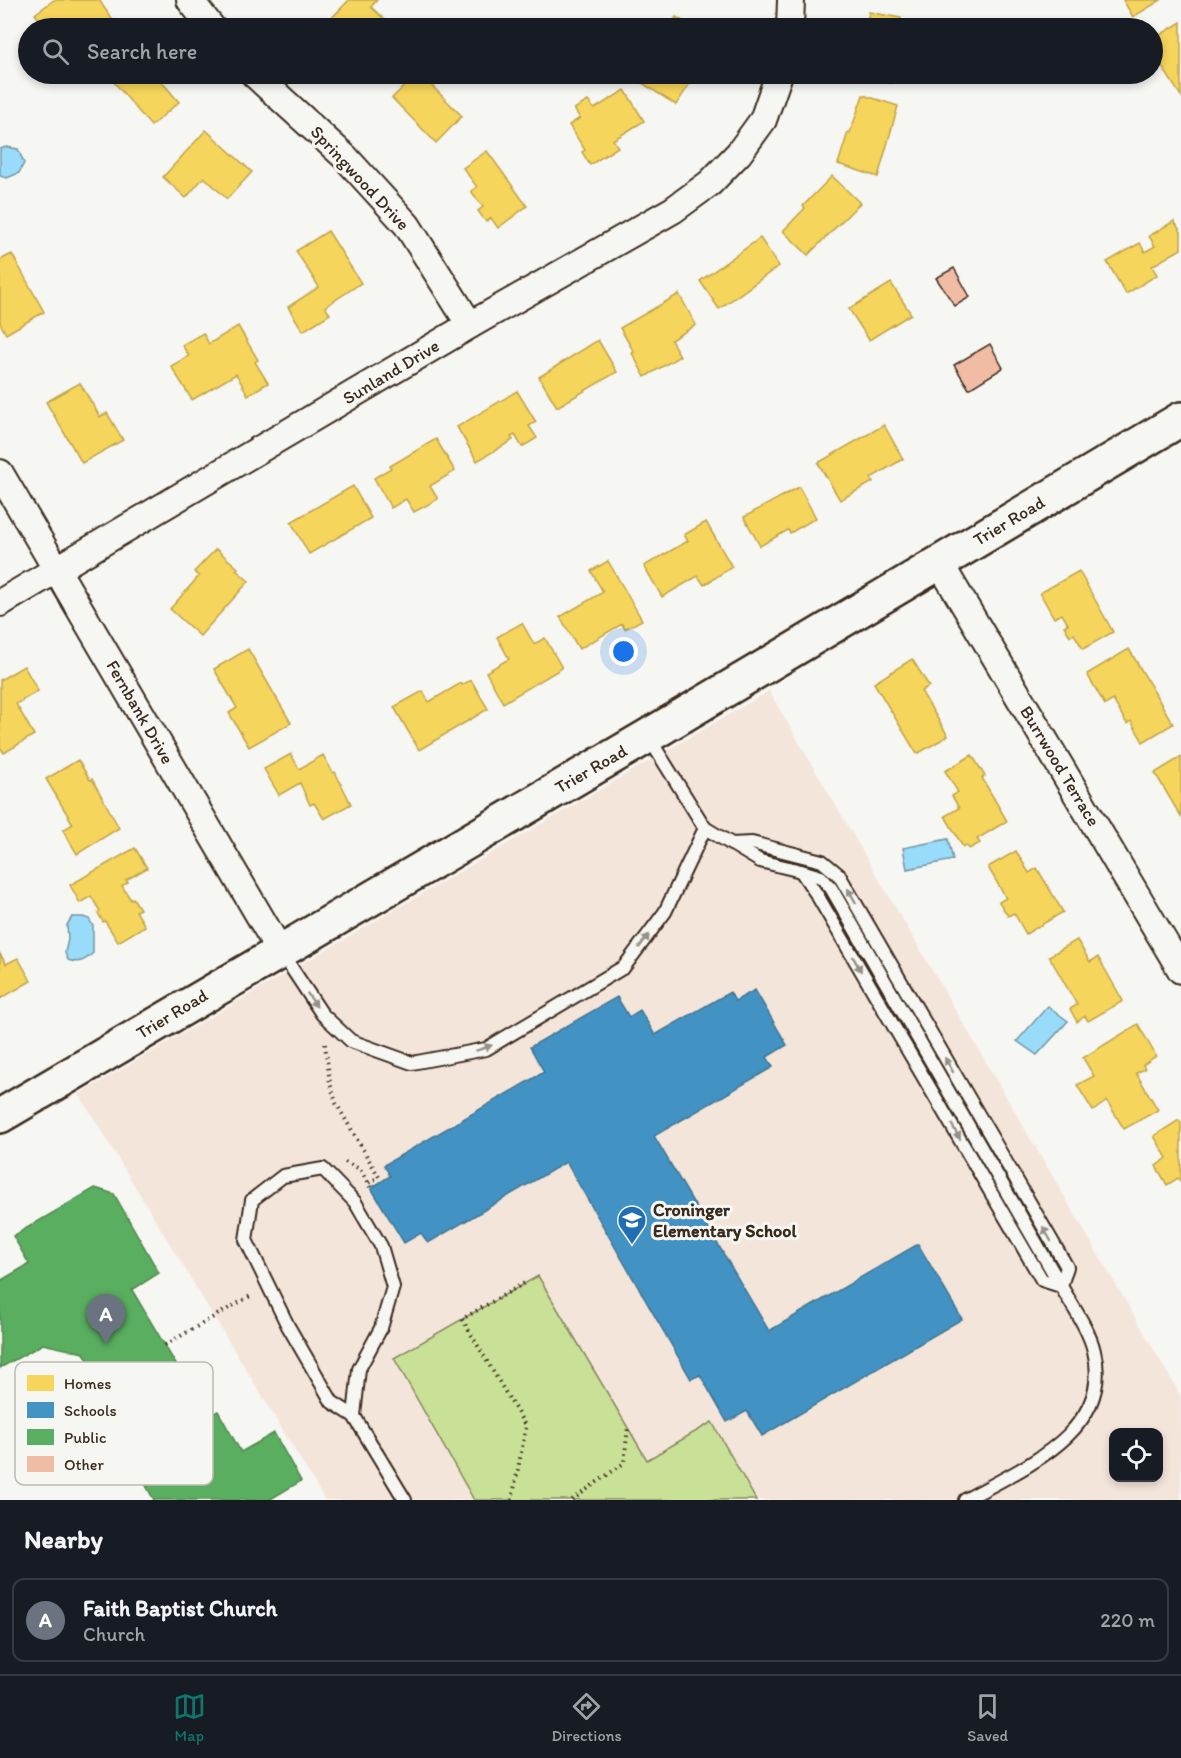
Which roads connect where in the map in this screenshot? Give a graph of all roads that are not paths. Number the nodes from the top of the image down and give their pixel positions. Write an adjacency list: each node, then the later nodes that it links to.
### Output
1 (190, 0): 3 (street)
2 (791, 0): 4 (street)
3 (204, 18)
4 (790, 18)
5 (265, 84): 7 (street, Springwood Drive)
6 (776, 84): 7 (street, Sunland Drive)
7 (470, 326): 11 (street, Sunland Drive)
8 (1181, 419): 10 (street, Trier Road)
9 (0, 473): 11 (street, Fernbank Drive)
10 (939, 562): 13 (street, Trier Road); 17 (street, Burrwood Terrace)
11 (57, 570): 12 (street, Sunland Drive); 16 (street, Fernbank Drive)
12 (0, 603)
13 (648, 736): 14 (lane); 16 (street, Trier Road)
14 (705, 828): 15 (lane); 16 (lane, one-way to 14)
15 (731, 844): 19 (lane, one-way to 19); 19 (lane, one-way to 15)
16 (280, 951): 18 (street, Trier Road)
17 (1181, 970)
18 (0, 1116)
19 (1061, 1286): 22 (lane)
20 (354, 1416): 20 (lane); 21 (lane)
21 (405, 1500)
22 (965, 1500)

